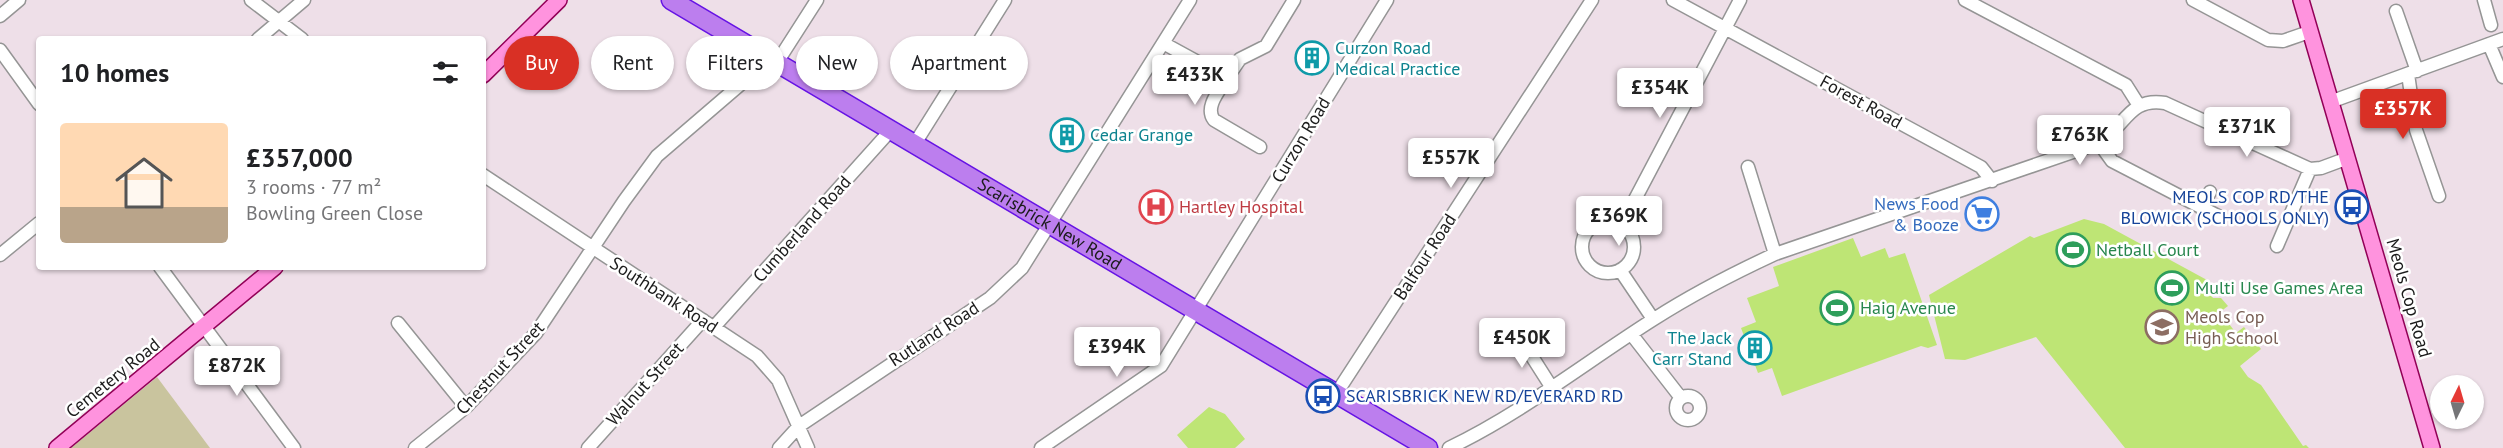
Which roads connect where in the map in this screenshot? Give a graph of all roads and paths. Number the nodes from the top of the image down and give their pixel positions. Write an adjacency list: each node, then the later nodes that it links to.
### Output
1 (19, 0): 19 (street)
2 (251, 0): 20 (street)
3 (304, 0): 20 (street)
4 (559, 0): 33 (main road)
5 (671, 0): 26 (highway, Scarisbrick New Road)
6 (817, 0): 29 (street, Chestnut Street)
7 (1005, 0): 43 (street)
8 (1190, 0): 28 (street, Rutland Road)
9 (1294, 0): 36 (street)
10 (1387, 0): 64 (street, Curzon Road)
11 (1592, 0): 72 (street, Balfour Road)
12 (1673, 0): 22 (street, Forest Road)
13 (1740, 0): 22 (street)
14 (1965, 0): 40 (street)
15 (2193, 0): 23 (street)
16 (2301, 0): 23 (main road, Meols Cop Road)
17 (2484, 0): 21 (street)
18 (2396, 11): 34 (street)
19 (0, 16)
20 (279, 21): 24 (street); 25 (street)
21 (2491, 25)
22 (1725, 28): 49 (street, Forest Road); 55 (street)
23 (2309, 32): 39 (main road, Meols Cop Road)
24 (262, 36)
25 (298, 36)
26 (730, 36)
27 (2503, 39): 30 (street)
28 (1163, 43): 36 (street); 54 (street, Rutland Road)
29 (784, 44)
30 (2489, 44): 34 (street); 35 (street)
31 (0, 50): 38 (street)
32 (784, 69): 41 (highway, Scarisbrick New Road)
33 (486, 72)
34 (2413, 73): 39 (street); 51 (street)
35 (2503, 77)
36 (1227, 78): 44 (street)
37 (734, 90): 58 (street, Chestnut Street)
38 (36, 100)
39 (2330, 102): 45 (main road, Meols Cop Road)
40 (2138, 104): 42 (street); 47 (street)
41 (890, 130): 43 (highway, Scarisbrick New Road); 67 (street, Cumberland Road)
42 (2099, 143): 49 (street); 52 (street)
43 (914, 145): 54 (highway, Scarisbrick New Road)
44 (1260, 147)
45 (2348, 158): 47 (street); 85 (main road, Meols Cop Road)
46 (1748, 166): 59 (street)
47 (2310, 169): 57 (street)
48 (486, 177): 58 (street, Southbank Road)
49 (1992, 181): 59 (street)
50 (2210, 192): 52 (street)
51 (2439, 196)
52 (2201, 208): 53 (street)
53 (2218, 216)
54 (1050, 223): 64 (highway, Scarisbrick New Road); 75 (street, Rutland Road)
55 (1622, 224): 63 (street); 63 (street)
56 (36, 225): 60 (street)
57 (2277, 246)
58 (594, 248): 67 (street, Southbank Road); 74 (street, Chestnut Street)
59 (1775, 254): 65 (street)
60 (0, 255)
61 (162, 270): 68 (street)
62 (272, 270): 68 (main road, Cemetery Road)
63 (1620, 270): 65 (street)
64 (1196, 310): 72 (highway, Scarisbrick New Road); 82 (street, Curzon Road)
65 (1653, 319): 70 (street)
66 (398, 323): 74 (street)
67 (709, 324): 75 (street, Southbank Road); 79 (street, Walnut Street)
68 (205, 327): 76 (main road, Cemetery Road); 77 (street)
69 (1517, 333): 71 (street)
70 (1632, 334): 71 (street); 73 (street)
71 (1552, 388): 84 (street)
72 (1336, 394): 83 (highway, Scarisbrick New Road)
73 (1681, 398)
74 (465, 407): 78 (street, Chestnut Street)
75 (799, 426): 80 (street, Rutland Road); 81 (street, Southbank Road)
76 (57, 448)
77 (294, 448)
78 (415, 448)
79 (588, 448)
80 (779, 448)
81 (808, 448)
82 (1041, 448)
83 (1428, 448)
84 (1449, 448)
85 (2432, 448)

